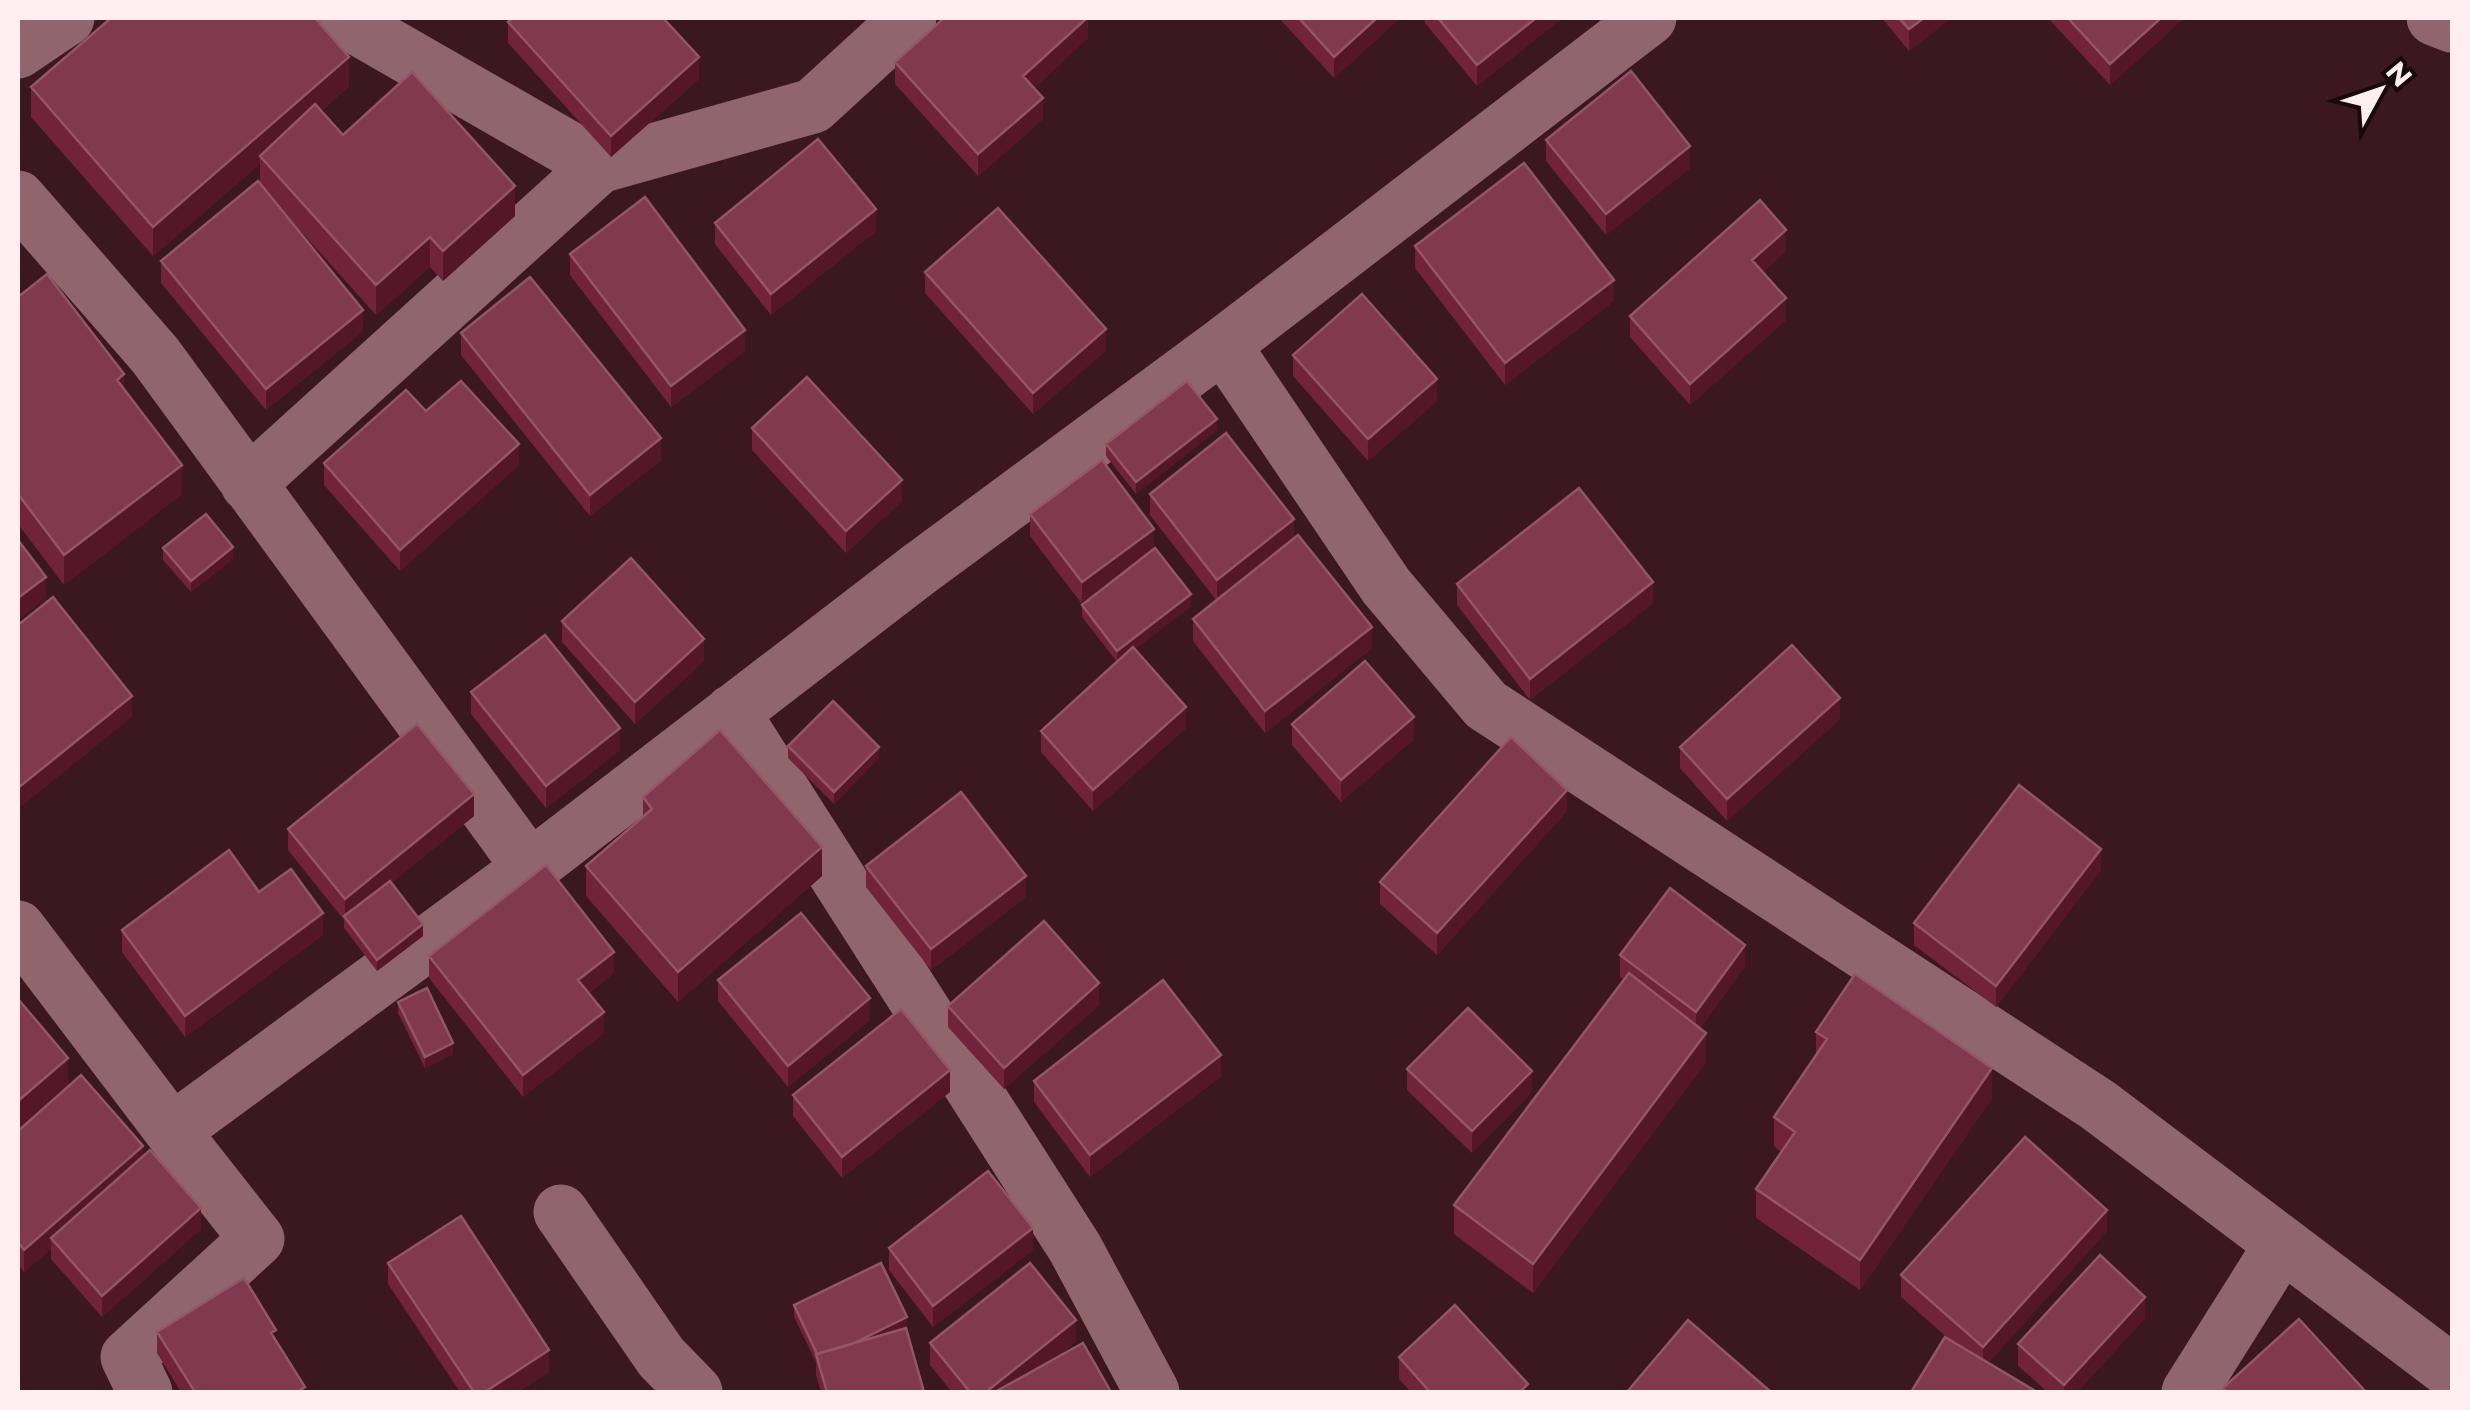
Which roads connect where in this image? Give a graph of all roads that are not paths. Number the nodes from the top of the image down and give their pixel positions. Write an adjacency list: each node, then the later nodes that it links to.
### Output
1 (67, 18): 7 (street)
2 (341, 18): 8 (street)
3 (909, 18): 8 (street)
4 (1649, 18): 10 (street)
5 (2434, 18): 6 (street)
6 (2452, 25)
7 (18, 51)
8 (599, 166): 11 (street)
9 (18, 198): 11 (street)
10 (1223, 345): 12 (street); 17 (street)
11 (248, 484): 13 (street)
12 (732, 712): 13 (street); 21 (street)
13 (530, 868): 15 (street)
14 (18, 928): 15 (street)
15 (172, 1131): 19 (street)
16 (560, 1212): 20 (street)
17 (2282, 1244): 18 (street); 22 (street)
18 (2452, 1372)
19 (145, 1392)
20 (694, 1392)
21 (1152, 1392)
22 (2189, 1392)

